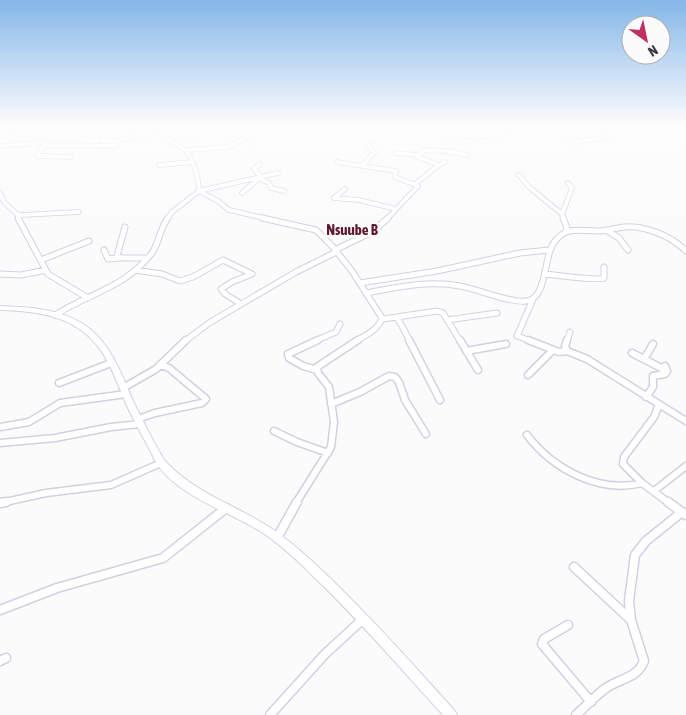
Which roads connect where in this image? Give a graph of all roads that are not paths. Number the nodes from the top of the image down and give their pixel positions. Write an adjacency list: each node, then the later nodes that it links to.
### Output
1 (190, 158): 4 (street)
2 (369, 158): 10 (street)
3 (422, 158): 9 (street)
4 (192, 162): 8 (street); 17 (street)
5 (337, 162): 10 (street)
6 (444, 162): 9 (street)
7 (260, 164): 13 (street)
8 (159, 165)
9 (439, 165): 15 (street)
10 (362, 166): 15 (street)
11 (278, 173): 13 (street)
12 (520, 175): 23 (street)
13 (260, 177): 17 (street); 18 (street); 20 (street)
14 (572, 183): 23 (street)
15 (415, 184): 21 (street)
16 (345, 189): 21 (street)
17 (199, 191): 32 (street); 35 (street)
18 (284, 191)
19 (0, 193): 24 (street)
20 (242, 194)
21 (396, 210): 32 (street)
22 (79, 212): 24 (street)
23 (562, 214): 27 (street)
24 (19, 216): 36 (street)
25 (125, 227): 34 (street)
26 (606, 230): 27 (street); 31 (street); 33 (street)
27 (566, 231): 30 (street)
28 (89, 241): 36 (street)
29 (104, 250): 34 (street)
30 (549, 250): 41 (street); 42 (street)
31 (628, 250)
32 (336, 251): 42 (street); 46 (street)
33 (686, 251)
34 (119, 258): 35 (street)
35 (147, 258): 39 (street)
36 (41, 260): 38 (street)
37 (604, 267): 41 (street)
38 (46, 270): 40 (street); 44 (street)
39 (136, 270): 44 (street); 46 (street)
40 (0, 274)
41 (545, 274): 45 (street)
42 (360, 283): 43 (street)
43 (366, 293): 45 (street); 51 (street)
44 (88, 298): 49 (street)
45 (533, 299): 57 (street)
46 (241, 304): 63 (street)
47 (0, 308): 49 (street)
48 (497, 313): 52 (street)
49 (55, 315): 62 (street)
50 (397, 317): 51 (street); 52 (street); 70 (street)
51 (382, 319): 64 (street)
52 (447, 320): 58 (street)
53 (340, 324): 64 (street)
54 (570, 332): 59 (street)
55 (506, 344): 58 (street)
56 (653, 344): 61 (street)
57 (553, 350): 59 (street); 66 (street)
58 (466, 351): 65 (street)
59 (567, 351): 69 (street)
60 (632, 353): 61 (street)
61 (644, 359): 69 (street)
62 (112, 363): 67 (street); 68 (street)
63 (161, 365): 68 (street); 74 (street)
64 (317, 370): 71 (street)
65 (478, 370)
66 (528, 375)
67 (59, 383)
68 (125, 391): 74 (street); 75 (street)
69 (646, 397): 72 (street)
70 (440, 400)
71 (331, 404): 77 (street); 80 (street)
72 (659, 405): 73 (street); 83 (street)
73 (686, 421)
74 (139, 422): 79 (street); 81 (street)
75 (0, 427)
76 (274, 431): 80 (street)
77 (426, 434)
78 (527, 435): 83 (street)
79 (0, 443)
80 (328, 453): 88 (street)
81 (162, 463): 85 (street); 86 (street)
82 (686, 466): 84 (street)
83 (642, 483): 84 (street)
84 (654, 491): 87 (street)
85 (0, 503)
86 (226, 508): 88 (street); 90 (street)
87 (684, 514): 92 (street)
88 (277, 538): 91 (street)
89 (574, 568): 92 (street)
90 (0, 610)
91 (362, 620): 95 (street); 96 (street)
92 (631, 620): 94 (street)
93 (568, 625): 94 (street)
94 (591, 702): 97 (street)
95 (275, 713)
96 (450, 715)
97 (576, 715)

